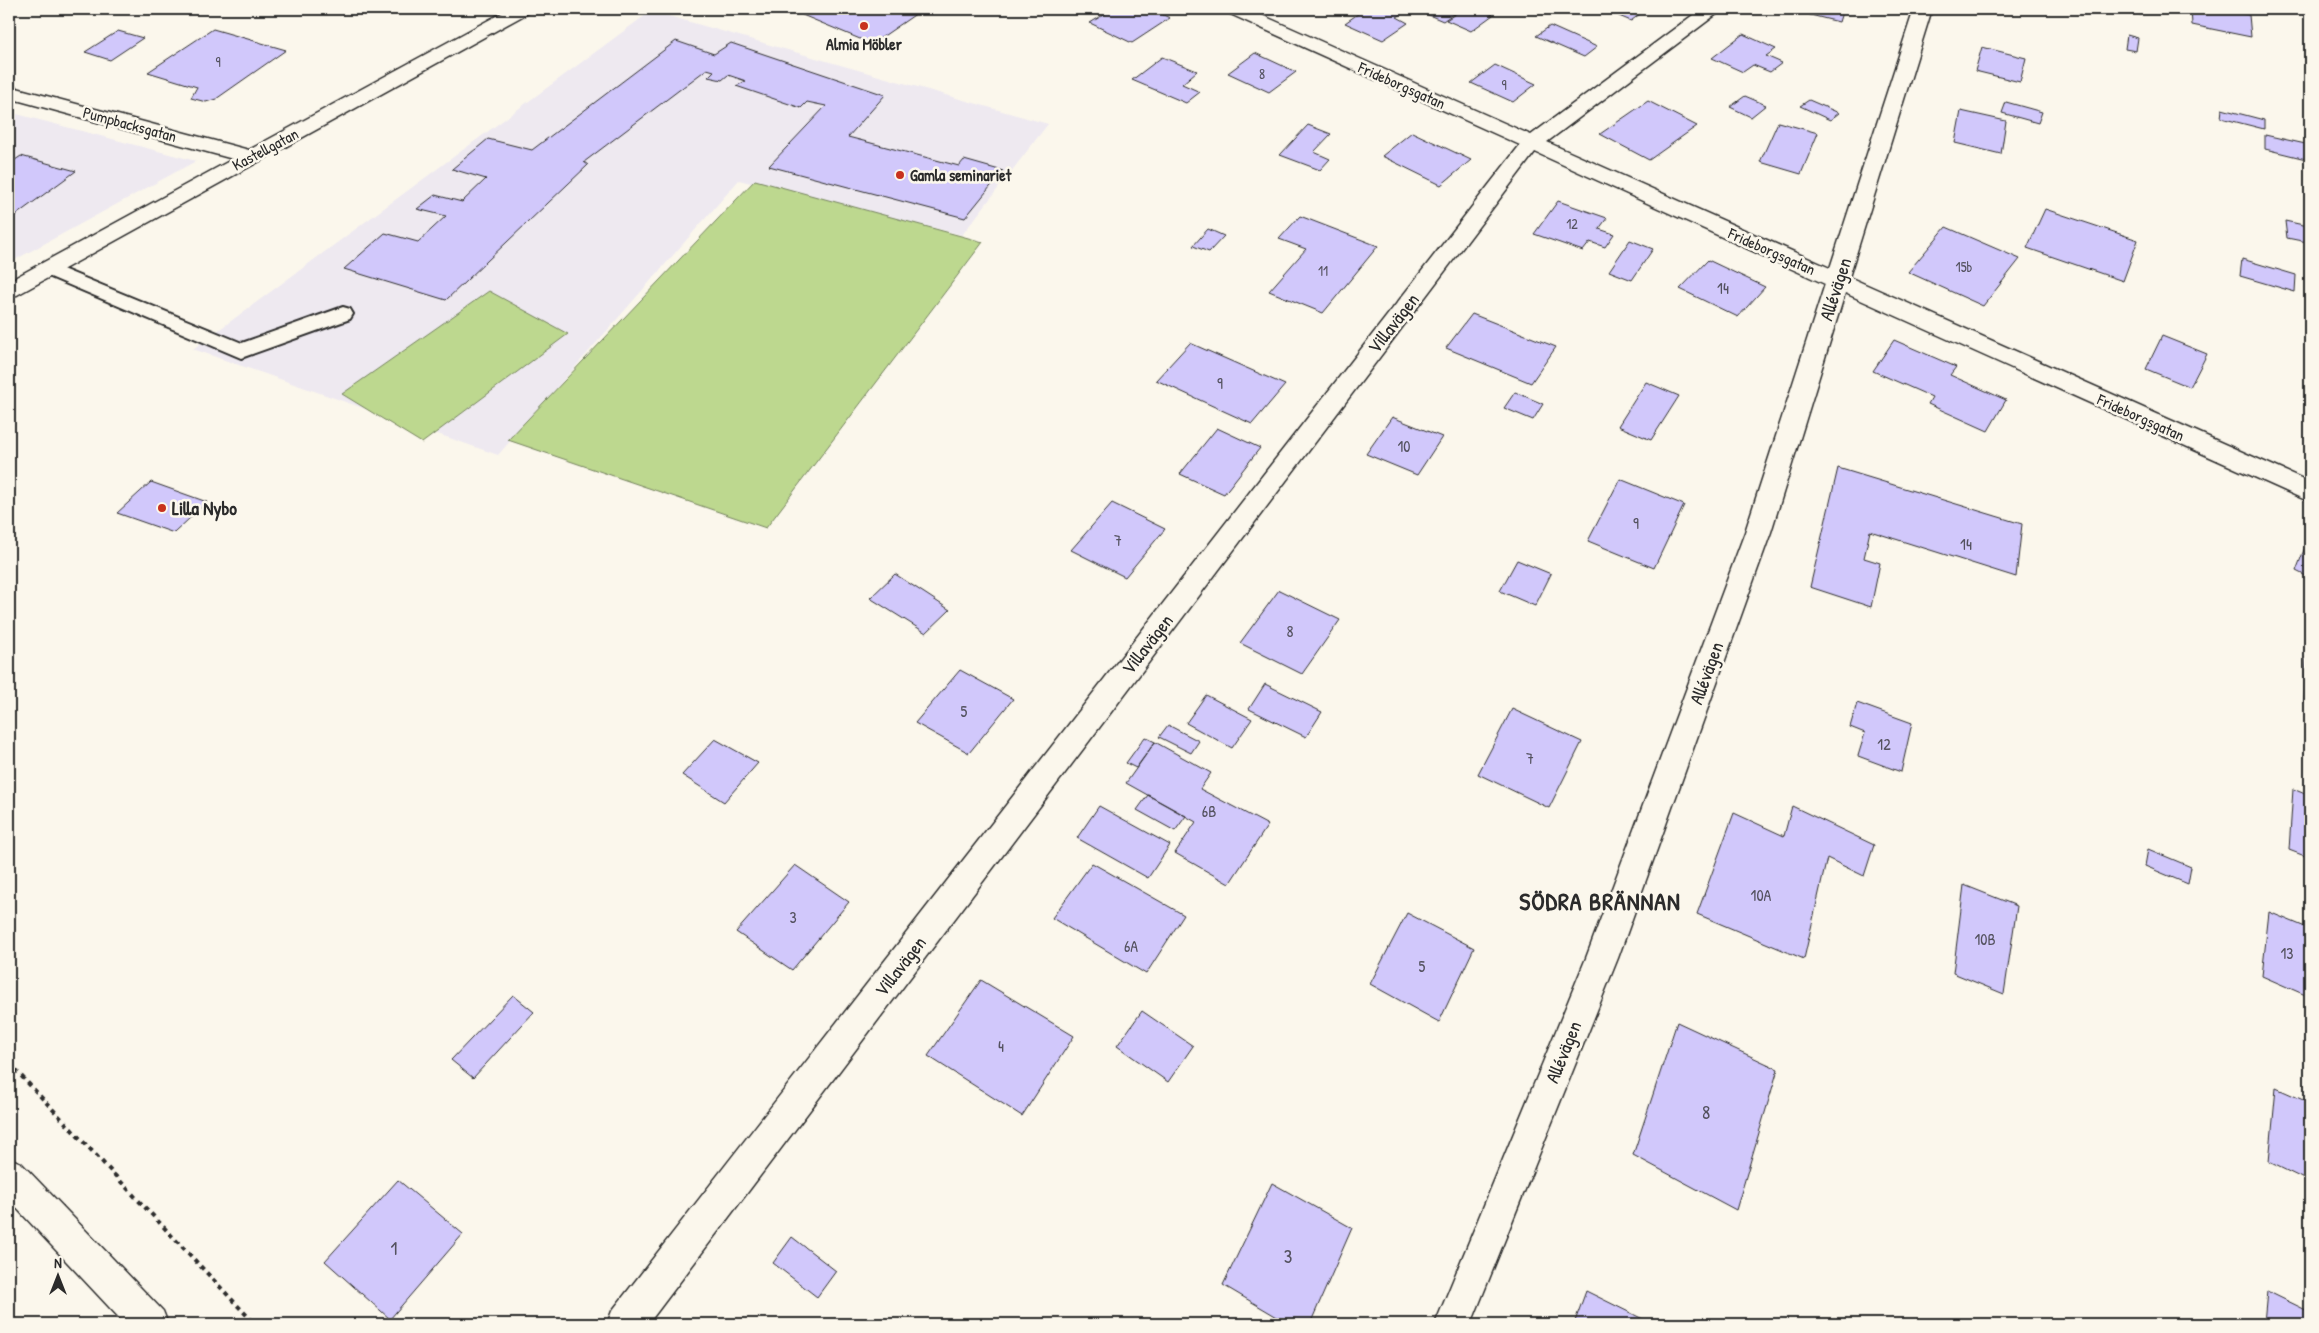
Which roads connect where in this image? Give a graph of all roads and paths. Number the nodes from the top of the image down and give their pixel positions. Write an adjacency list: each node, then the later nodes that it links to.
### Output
1 (522, 9): 7 (street, Kastellgatan)
2 (1234, 9): 6 (street, Frideborgsgatan)
3 (1712, 9): 6 (street, Villavägen)
4 (1923, 9): 9 (street, Allévägen)
5 (9, 92): 7 (street, Pumpbacksgatan)
6 (1531, 144): 9 (street, Frideborgsgatan); 17 (street, Villavägen)
7 (252, 157): 8 (street, Kastellgatan)
8 (48, 269): 10 (street, Kastellgatan); 11 (lane)
9 (1838, 280): 12 (street, Frideborgsgatan); 18 (street, Allévägen)
10 (9, 290)
11 (343, 314)
12 (2310, 493)
13 (9, 1063): 16 (path)
14 (9, 1175): 15 (street)
15 (150, 1324)
16 (255, 1324)
17 (625, 1324)
18 (1453, 1324)

